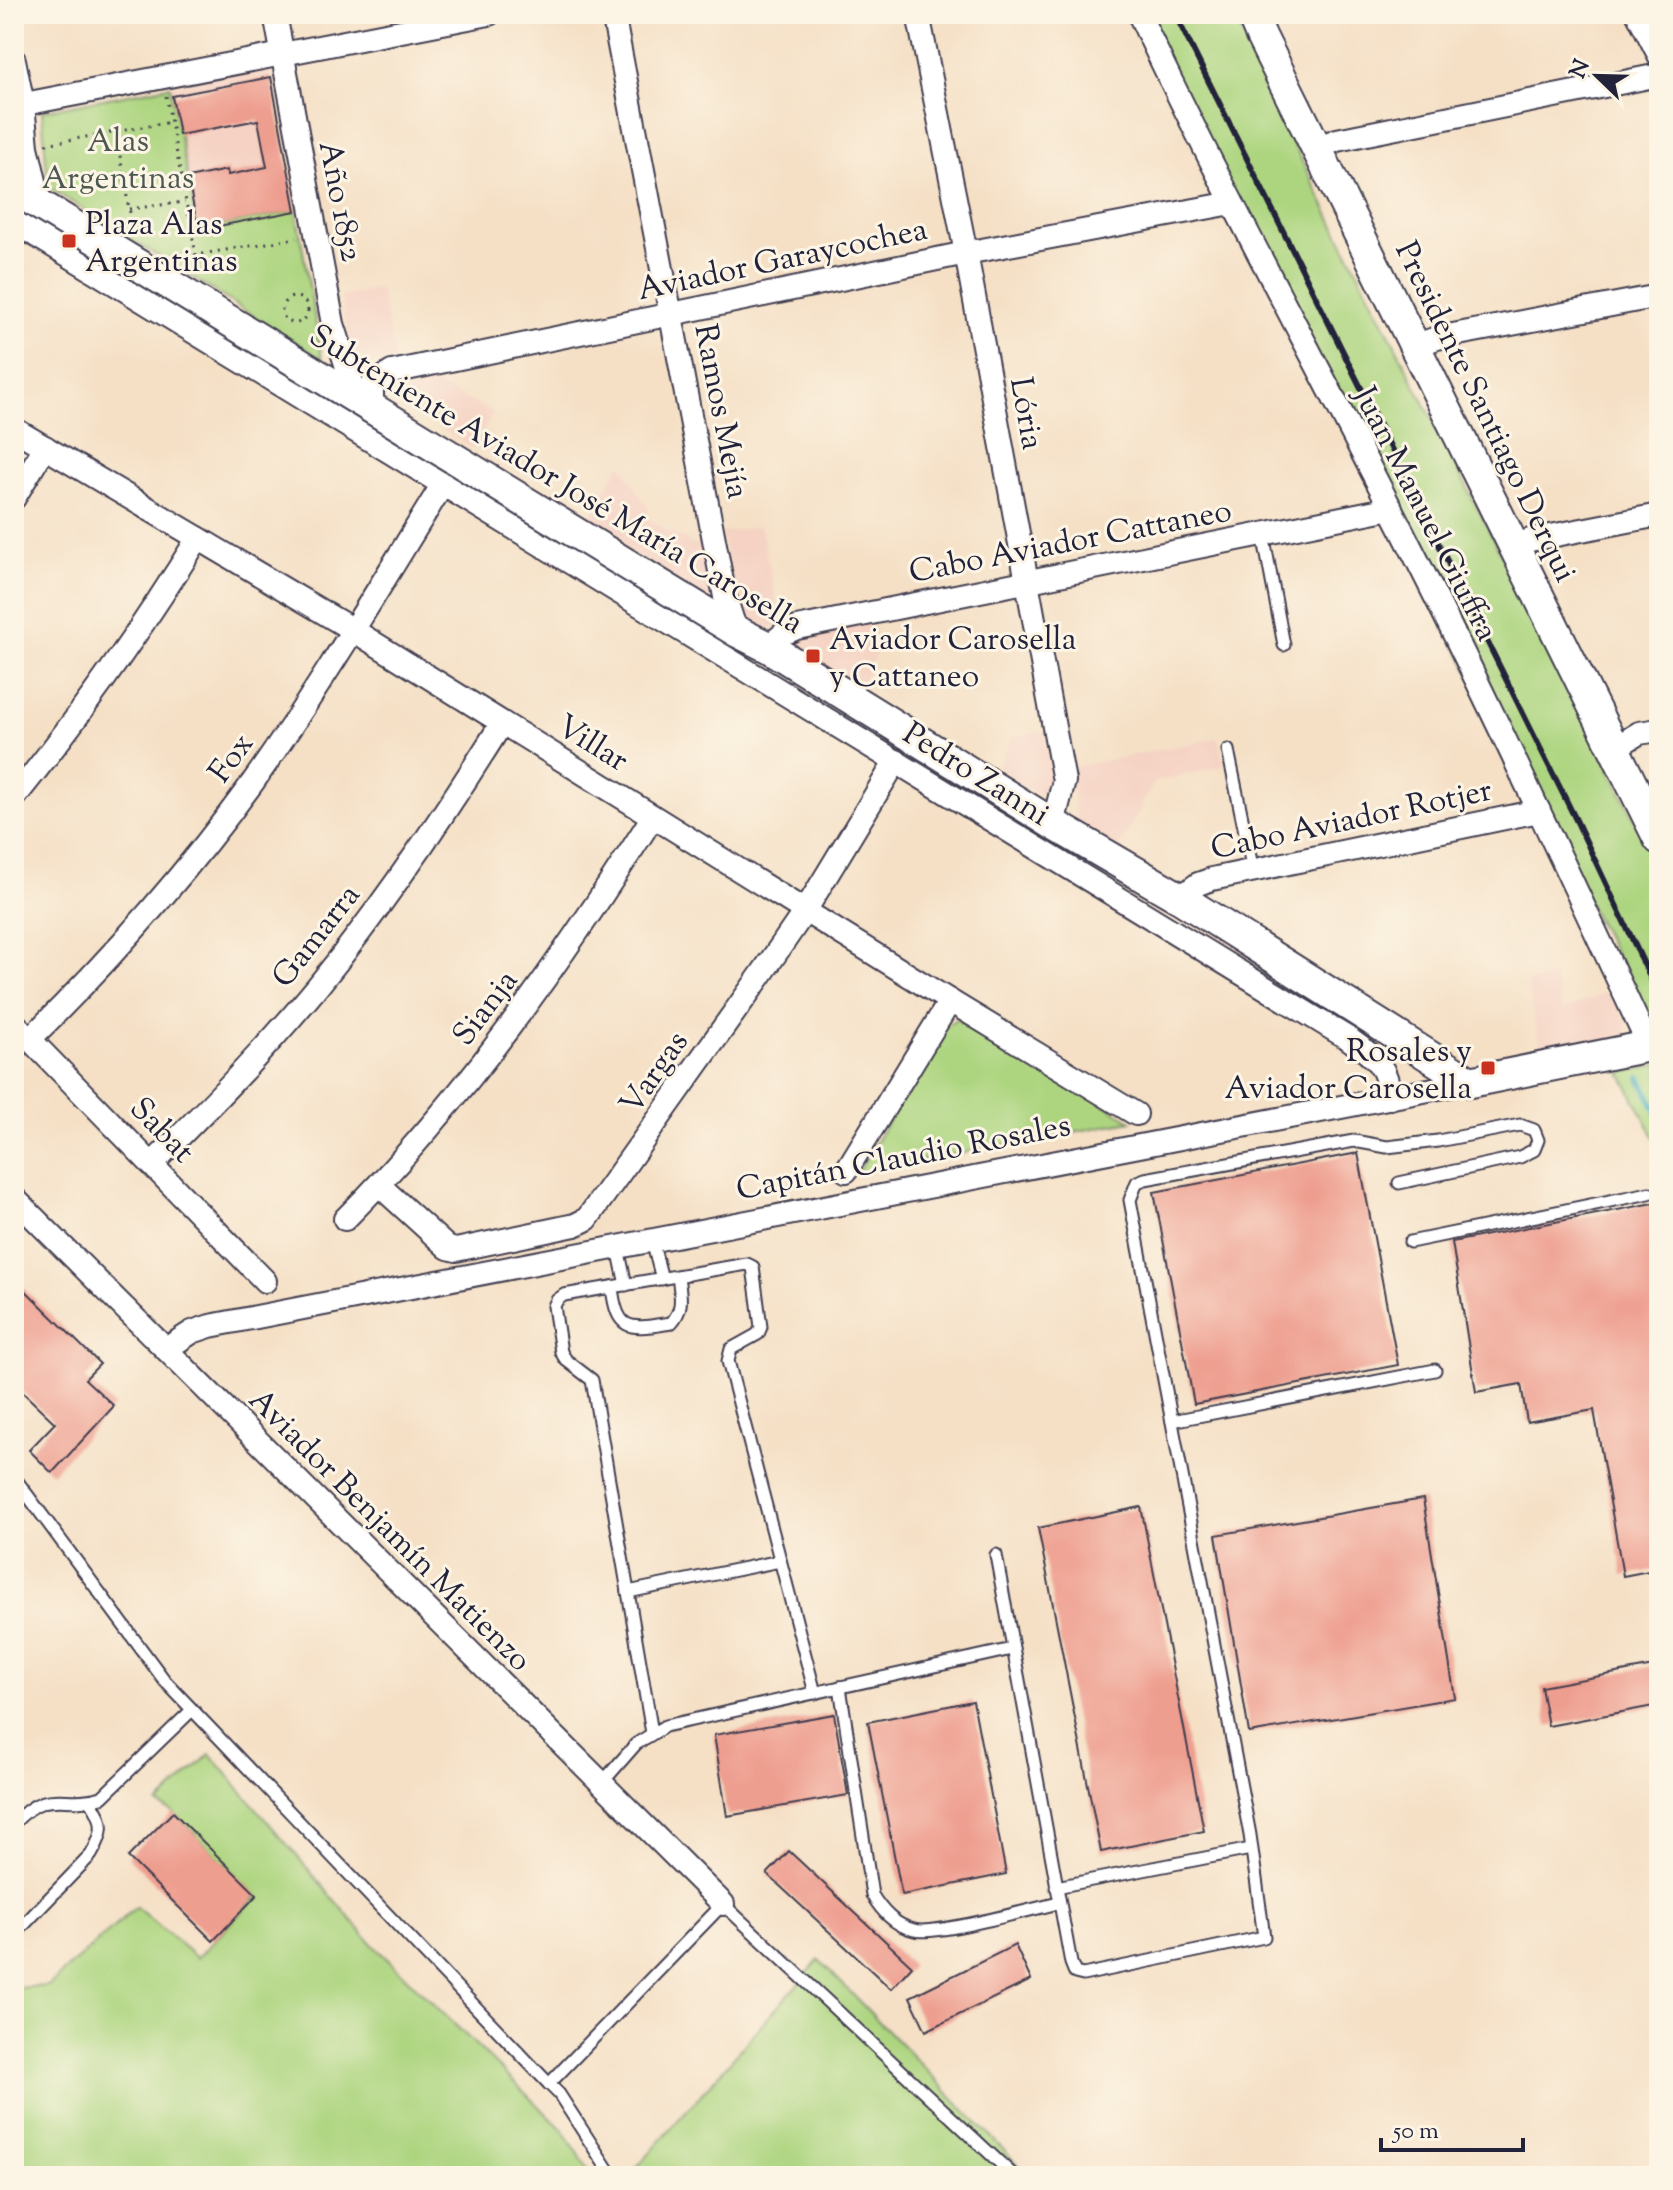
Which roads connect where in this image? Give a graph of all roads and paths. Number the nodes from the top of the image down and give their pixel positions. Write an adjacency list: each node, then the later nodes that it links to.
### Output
1 (275, 14): 8 (street, Año 1852)
2 (489, 14): 8 (street)
3 (613, 14): 29 (street, Ramos Mejía)
4 (918, 14): 26 (street, Lória)
5 (1139, 14): 20 (street, Juan Manuel Giuffra)
6 (1252, 14): 17 (street, Presidente Santiago Derqui)
7 (1638, 14): 9 (street)
8 (282, 52): 12 (street); 25 (street, Año 1852)
9 (1659, 55)
10 (14, 60): 13 (street)
11 (1659, 75): 17 (street)
12 (162, 76): 13 (street); 14 (path)
13 (19, 105): 16 (street)
14 (171, 122): 15 (path); 19 (path)
15 (116, 132): 16 (path); 22 (path)
16 (27, 147): 21 (street)
17 (1316, 148): 30 (street, Presidente Santiago Derqui)
18 (14, 190): 21 (street, Subteniente Aviador José María Carosella)
19 (186, 202): 22 (path); 25 (path)
20 (1232, 203): 26 (street, Aviador Garaycochea); 36 (street, Juan Manuel Giuffra)
21 (41, 207): 31 (street, Subteniente Aviador José María Carosella)
22 (129, 209): 24 (path)
23 (14, 222): 34 (street, Pedro Zanni)
24 (137, 234)
25 (316, 235): 31 (street, Año 1852)
26 (966, 253): 29 (street, Aviador Garaycochea); 41 (street, Lória)
27 (1659, 296): 30 (street)
28 (292, 298): 28 (path)
29 (671, 314): 31 (street, Aviador Garaycochea); 43 (street, Ramos Mejía)
30 (1414, 346): 40 (street, Presidente Santiago Derqui)
31 (364, 402): 43 (street, Subteniente Aviador José María Carosella)
32 (14, 429): 33 (street, Villar)
33 (45, 447): 35 (street); 39 (street, Villar)
34 (443, 484): 42 (street, Fox); 50 (street, Pedro Zanni)
35 (14, 498)
36 (1391, 508): 38 (street, Cabo Aviador Cattaneo); 52 (street, Juan Manuel Giuffra)
37 (1659, 515): 40 (street)
38 (1263, 534): 41 (street, Cabo Aviador Cattaneo); 44 (lane)
39 (198, 538): 42 (street, Villar); 51 (street)
40 (1513, 546): 48 (street, Presidente Santiago Derqui)
41 (1026, 581): 45 (street, Cabo Aviador Cattaneo); 54 (street, Lória)
42 (353, 630): 46 (street, Villar); 60 (street, Fox)
43 (736, 631): 45 (street, Subteniente Aviador José María Carosella)
44 (1284, 645)
45 (768, 647): 54 (street, Subteniente Aviador José María Carosella)
46 (502, 723): 53 (street, Villar); 65 (street, Gamarra)
47 (1659, 730): 48 (street)
48 (1615, 748): 55 (street, Presidente Santiago Derqui)
49 (1228, 750): 56 (lane)
50 (896, 761): 58 (street, Vargas); 63 (street, Pedro Zanni)
51 (14, 798)
52 (1539, 811): 56 (street, Cabo Aviador Rotjer); 61 (street, Juan Manuel Giuffra)
53 (652, 818): 58 (street, Villar); 68 (street, Sianja)
54 (1053, 824): 57 (street, Subteniente Aviador José María Carosella)
55 (1659, 839)
56 (1253, 871): 57 (street, Cabo Aviador Rotjer)
57 (1180, 898): 62 (street, Subteniente Aviador José María Carosella)
58 (805, 911): 59 (street, Villar); 68 (street, Vargas)
59 (950, 1001): 64 (street, Villar); 66 (street)
60 (22, 1031): 65 (street, Sabat)
61 (1654, 1045): 62 (street, Capitán Claudio Rosales)
62 (1470, 1082): 63 (street, Capitán Claudio Rosales)
63 (1390, 1098): 72 (street, Capitán Claudio Rosales)
64 (1136, 1114)
65 (152, 1164): 77 (street, Sabat)
66 (846, 1171)
67 (1399, 1183): 82 (lane)
68 (379, 1185): 71 (street, Sianja)
69 (1649, 1193): 73 (lane)
70 (14, 1198): 80 (street, Aviador Benjamín Matienzo)
71 (345, 1219)
72 (652, 1241): 74 (street, Capitán Claudio Rosales); 76 (lane)
73 (1410, 1242)
74 (618, 1248): 78 (lane); 80 (street, Capitán Claudio Rosales)
75 (678, 1276): 76 (lane); 79 (lane); 85 (lane)
76 (662, 1279): 78 (lane)
77 (265, 1281)
78 (626, 1285): 79 (lane)
79 (612, 1287): 86 (lane)
80 (166, 1349): 92 (street, Aviador Benjamín Matienzo)
81 (1435, 1370): 82 (lane)
82 (1172, 1421): 95 (lane)
83 (14, 1477): 90 (lane)
84 (996, 1555): 87 (lane)
85 (780, 1561): 86 (lane); 89 (lane)
86 (628, 1592): 91 (lane)
87 (1012, 1649): 88 (lane); 96 (lane)
88 (840, 1687): 89 (lane); 97 (lane)
89 (815, 1693): 91 (lane)
90 (192, 1710): 93 (lane); 100 (lane)
91 (652, 1733): 92 (lane)
92 (600, 1784): 98 (street, Aviador Benjamín Matienzo)
93 (90, 1801): 94 (lane); 99 (lane)
94 (14, 1823)
95 (1251, 1849): 96 (lane); 97 (lane)
96 (1056, 1887): 97 (lane)
97 (1059, 1903)
98 (723, 1904): 100 (lane); 102 (lane)
99 (14, 1935)
100 (549, 2084): 101 (lane)
101 (612, 2176)
102 (1014, 2176)

